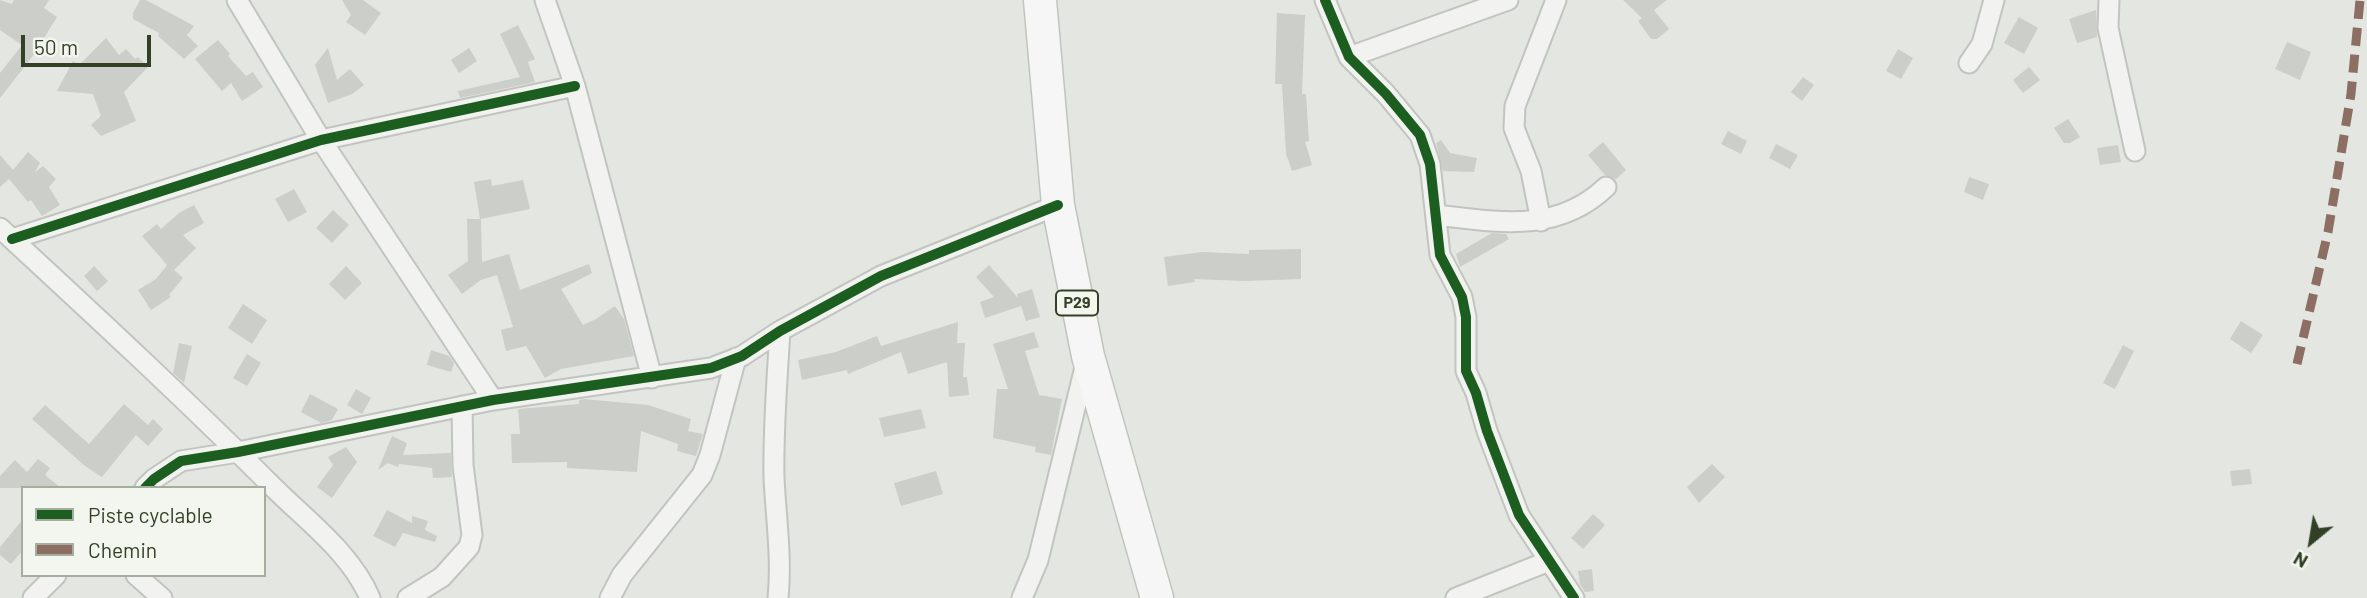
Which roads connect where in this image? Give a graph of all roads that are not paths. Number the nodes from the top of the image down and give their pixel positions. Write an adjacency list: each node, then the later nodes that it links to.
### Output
1 (237, 0): 12 (street)
2 (545, 0): 11 (street)
3 (1040, 0): 15 (main road, P29)
4 (1325, 0): 9 (street)
5 (1508, 0): 9 (street)
6 (1556, 0): 17 (street)
7 (1994, 0): 10 (street)
8 (2109, 0): 13 (street)
9 (1349, 57): 16 (street)
10 (1969, 63)
11 (575, 86): 12 (street); 22 (street)
12 (321, 139): 18 (street); 23 (street)
13 (2135, 151)
14 (1606, 187): 17 (street)
15 (1058, 205): 19 (street); 20 (main road, P29)
16 (1436, 215): 17 (street); 27 (street)
17 (1541, 221)
18 (6, 233): 25 (street)
19 (780, 331): 21 (street); 35 (street)
20 (1088, 356): 36 (street); 37 (main road, P29)
21 (736, 358): 22 (street); 34 (street)
22 (652, 378): 23 (street)
23 (494, 400): 24 (street)
24 (462, 406): 25 (street); 33 (street)
25 (238, 452): 26 (street); 32 (street)
26 (147, 486)
27 (1549, 561): 38 (street); 39 (street)
28 (54, 577): 30 (street)
29 (138, 577): 31 (street)
30 (33, 598)
31 (162, 598)
32 (370, 598)
33 (408, 598)
34 (610, 598)
35 (778, 598)
36 (1023, 598)
37 (1157, 598)
38 (1456, 598)
39 (1574, 598)

